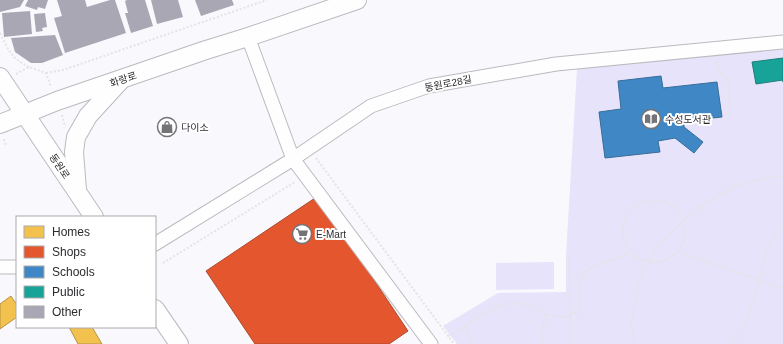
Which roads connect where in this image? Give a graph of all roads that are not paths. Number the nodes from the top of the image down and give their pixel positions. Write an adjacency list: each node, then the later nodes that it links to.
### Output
1 (358, 0): 2 (main road, 화랑로)
2 (248, 37): 5 (main road, 화랑로); 8 (street)
3 (783, 42): 8 (street, 동원로28길)
4 (0, 76): 6 (main road, 동원로)
5 (122, 79): 6 (main road, 화랑로); 9 (main road)
6 (25, 114): 7 (main road, 화랑로); 9 (main road, 동원로)
7 (0, 124)
8 (293, 159): 11 (street, 동원로28길); 16 (street)
9 (77, 191): 10 (main road, 동원로)
10 (93, 216)
11 (156, 243)
12 (0, 267): 13 (street)
13 (16, 267)
14 (156, 310): 15 (main road)
15 (179, 344)
16 (431, 344)

